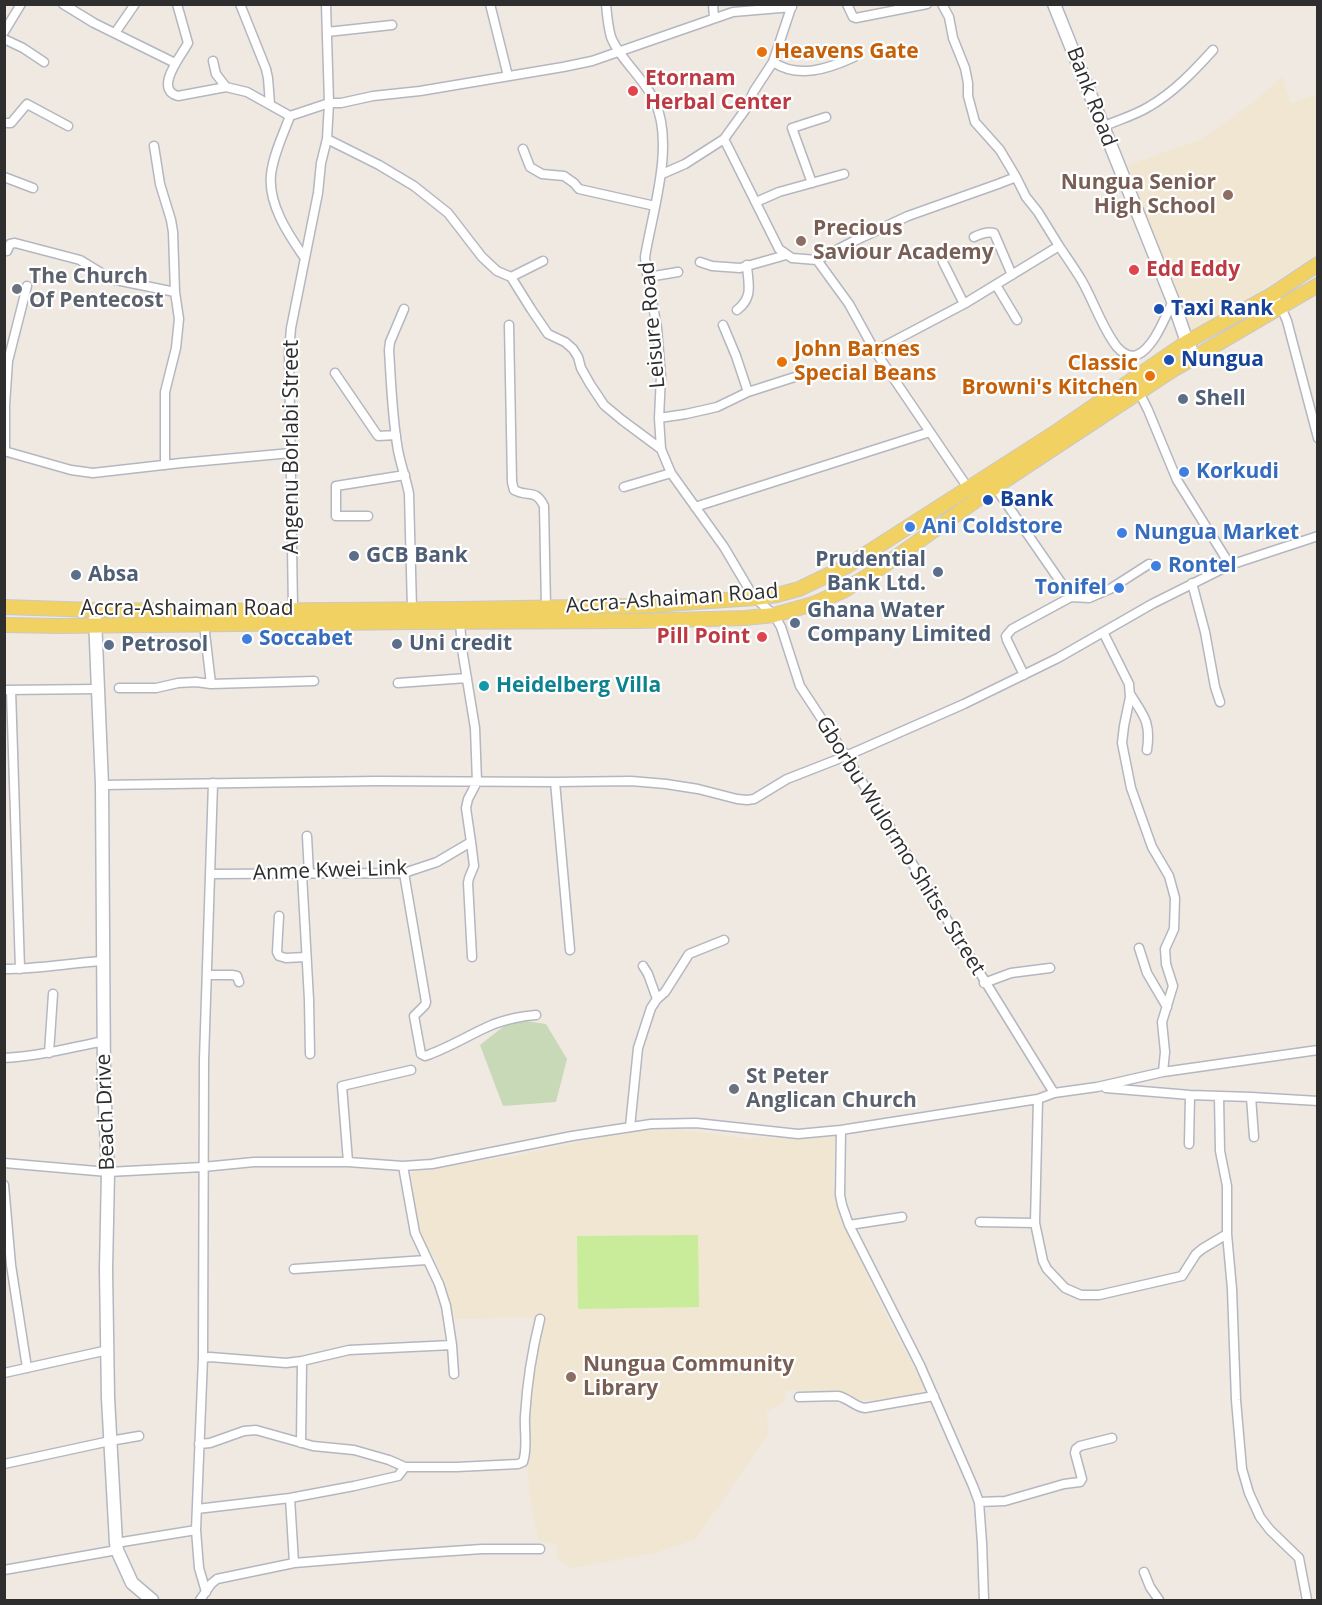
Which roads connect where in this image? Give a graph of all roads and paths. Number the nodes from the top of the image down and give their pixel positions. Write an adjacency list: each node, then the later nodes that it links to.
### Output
1 (21, 4): 17 (street)
2 (63, 4): 19 (street)
3 (135, 4): 19 (street)
4 (177, 4): 27 (street)
5 (240, 4): 31 (street)
6 (326, 4): 18 (street, Angenu Borlabi Street)
7 (490, 4): 28 (street)
8 (606, 4): 22 (street, Leisure Road)
9 (713, 4): 15 (street)
10 (847, 4): 11 (street)
11 (927, 4)
12 (942, 4): 44 (street)
13 (1054, 4): 36 (street, Bank Road)
14 (792, 6): 15 (street); 26 (street)
15 (714, 18): 22 (street)
16 (392, 25): 18 (street)
17 (4, 32)
18 (327, 32): 30 (street, Angenu Borlabi Street)
19 (115, 33): 27 (street)
20 (4, 39): 25 (street)
21 (1213, 50): 36 (street)
22 (619, 51): 28 (street); 41 (street, Leisure Road)
23 (854, 57): 26 (street)
24 (213, 61): 29 (street)
25 (44, 62)
26 (773, 62): 38 (street)
27 (175, 63): 29 (street)
28 (508, 76): 30 (street)
29 (226, 87): 31 (street)
30 (329, 103): 32 (street); 37 (street, Angenu Borlabi Street)
31 (270, 104): 32 (street)
32 (290, 116): 53 (street)
33 (826, 117): 45 (street)
34 (4, 123): 35 (street)
35 (68, 126)
36 (1102, 127): 69 (street, Bank Road)
37 (327, 139): 53 (street, Angenu Borlabi Street); 62 (street)
38 (724, 139): 41 (street); 47 (street)
39 (154, 146): 67 (street)
40 (523, 149): 48 (street)
41 (662, 174): 48 (street, Leisure Road)
42 (844, 174): 45 (street)
43 (4, 177): 46 (street)
44 (1016, 177): 50 (street); 54 (street)
45 (812, 183): 47 (street)
46 (33, 188)
47 (756, 202): 52 (street)
48 (655, 206): 63 (street, Leisure Road)
49 (974, 237): 61 (street)
50 (1059, 246): 61 (street); 69 (street)
51 (7, 251): 67 (street)
52 (786, 255): 54 (street); 59 (street)
53 (304, 258): 90 (street, Angenu Borlabi Street)
54 (817, 260): 78 (street)
55 (543, 261): 62 (street)
56 (700, 262): 59 (street)
57 (943, 262): 70 (street)
58 (1317, 264): 68 (main road, Accra-Ashaiman Road)
59 (747, 265): 73 (street)
60 (678, 272): 63 (street)
61 (1012, 275): 64 (street)
62 (511, 277): 88 (street)
63 (648, 277): 84 (street, Leisure Road)
64 (996, 285): 70 (street); 74 (street)
65 (1317, 285): 71 (main road, Accra-Ashaiman Road)
66 (27, 286): 89 (street)
67 (175, 292): 91 (street)
68 (1273, 294): 71 (street); 77 (main road, Accra-Ashaiman Road)
69 (1173, 301): 77 (street, Bank Road)
70 (964, 304): 78 (street)
71 (1281, 307): 79 (main road, Accra-Ashaiman Road); 87 (street)
72 (405, 309): 86 (street)
73 (737, 310)
74 (1017, 320)
75 (509, 325): 105 (street)
76 (723, 325): 82 (street)
77 (1187, 342): 79 (street, Bank Road); 95 (main road, Accra-Ashaiman Road)
78 (875, 351): 85 (street)
79 (1195, 357): 83 (main road, Accra-Ashaiman Road)
80 (335, 373): 86 (street)
81 (801, 375): 82 (street)
82 (748, 392): 84 (street)
83 (1139, 392): 96 (main road, Accra-Ashaiman Road); 101 (street)
84 (659, 418): 88 (street, Leisure Road)
85 (930, 432): 95 (street); 97 (street)
86 (396, 435): 93 (street)
87 (1317, 438)
88 (661, 449): 92 (street, Leisure Road)
89 (5, 451): 91 (street)
90 (291, 453): 91 (street); 109 (street, Angenu Borlabi Street)
91 (165, 465)
92 (671, 473): 94 (street); 97 (street, Leisure Road)
93 (405, 475): 98 (street); 107 (street)
94 (624, 488)
95 (968, 488): 104 (main road, Accra-Ashaiman Road)
96 (995, 488): 103 (street); 110 (main road, Accra-Ashaiman Road)
97 (695, 507): 104 (street, Leisure Road)
98 (368, 516)
99 (1317, 536): 101 (street)
100 (1149, 564): 103 (street)
101 (1230, 565): 102 (street)
102 (1192, 583): 115 (street); 125 (street)
103 (1071, 597): 116 (street)
104 (755, 598): 105 (main road, Accra-Ashaiman Road); 110 (street, Gborbu Wulormo Shitse Street)
105 (546, 607): 107 (main road, Accra-Ashaiman Road)
106 (4, 608): 108 (main road, Accra-Ashaiman Road)
107 (412, 609): 109 (main road, Accra-Ashaiman Road)
108 (95, 610): 109 (main road, Accra-Ashaiman Road); 114 (street, Beach Drive)
109 (293, 610)
110 (774, 615): 111 (main road, Accra-Ashaiman Road); 127 (street, Gborbu Wulormo Shitse Street)
111 (460, 622): 112 (main road, Accra-Ashaiman Road); 117 (street)
112 (204, 624): 114 (main road, Accra-Ashaiman Road); 120 (street)
113 (4, 625): 114 (main road, Accra-Ashaiman Road)
114 (96, 626): 121 (street, Beach Drive)
115 (1103, 632): 116 (street); 124 (street)
116 (1024, 675): 127 (street)
117 (467, 678): 119 (street); 128 (street)
118 (314, 681): 120 (street)
119 (398, 683)
120 (211, 684): 122 (street)
121 (98, 688): 123 (street); 131 (street, Beach Drive)
122 (119, 688)
123 (8, 690): 147 (street)
124 (1130, 693): 126 (street); 153 (street)
125 (1220, 702)
126 (1147, 750)
127 (846, 756): 129 (street); 150 (street, Gborbu Wulormo Shitse Street)
128 (477, 782): 129 (street); 130 (street); 133 (street)
129 (555, 782): 140 (street)
130 (213, 783): 131 (street); 135 (street)
131 (102, 785): 143 (street, Beach Drive)
132 (306, 836): 136 (street)
133 (471, 842): 134 (street, Anme Kwei Link); 142 (street)
134 (405, 873): 136 (street, Anme Kwei Link); 154 (street)
135 (210, 874): 136 (street, Anme Kwei Link); 148 (street)
136 (305, 874): 141 (street)
137 (279, 916): 141 (street)
138 (724, 940): 152 (street)
139 (1139, 948): 153 (street)
140 (570, 950)
141 (306, 957): 158 (street)
142 (472, 957)
143 (103, 961): 147 (street); 155 (street, Beach Drive)
144 (643, 966): 152 (street)
145 (1050, 968): 150 (street)
146 (4, 969): 147 (street)
147 (20, 969)
148 (207, 975): 149 (street); 176 (street)
149 (239, 982)
150 (984, 982): 163 (street, Gborbu Wulormo Shitse Street)
151 (53, 994): 157 (street)
152 (657, 999): 169 (street)
153 (1167, 1006): 161 (street)
154 (536, 1015)
155 (104, 1041): 157 (street); 177 (street, Beach Drive)
156 (1317, 1050): 161 (street)
157 (49, 1053): 159 (street)
158 (310, 1054)
159 (4, 1058)
160 (411, 1070): 174 (street)
161 (1163, 1072): 162 (street)
162 (1097, 1087): 163 (street); 164 (street)
163 (1054, 1094): 167 (street)
164 (1190, 1095): 165 (street); 172 (street)
165 (1219, 1096): 166 (street); 183 (street)
166 (1251, 1097): 168 (street); 171 (street)
167 (1038, 1099): 170 (street); 181 (street)
168 (1317, 1101)
169 (630, 1126): 170 (street); 175 (street)
170 (841, 1130): 182 (street)
171 (1254, 1137)
172 (1189, 1144)
173 (4, 1162): 177 (street)
174 (348, 1162): 175 (street); 176 (street)
175 (403, 1166): 184 (street)
176 (203, 1167): 177 (street); 189 (street)
177 (108, 1172): 188 (street, Beach Drive)
178 (4, 1185): 191 (street)
179 (902, 1217): 182 (street)
180 (980, 1222): 181 (street)
181 (1035, 1223): 183 (street)
182 (849, 1225): 194 (street)
183 (1227, 1234): 217 (street)
184 (426, 1260): 185 (street); 187 (street)
185 (294, 1269)
186 (540, 1319): 202 (street)
187 (452, 1345): 190 (street); 193 (street)
188 (108, 1350): 191 (street); 198 (street, Beach Drive)
189 (203, 1358): 190 (street); 200 (street)
190 (302, 1361): 199 (street)
191 (27, 1368): 192 (street)
192 (4, 1373)
193 (454, 1374)
194 (934, 1396): 195 (street); 204 (street)
195 (800, 1397)
196 (139, 1436): 198 (street)
197 (1112, 1438): 204 (street)
198 (110, 1441): 201 (street); 207 (street, Beach Drive)
199 (301, 1443): 200 (street); 202 (street)
200 (198, 1444): 205 (street)
201 (4, 1464)
202 (405, 1467): 203 (street)
203 (290, 1498): 205 (street); 209 (street)
204 (979, 1502): 215 (street)
205 (197, 1509): 206 (street)
206 (196, 1530): 207 (street); 212 (street)
207 (116, 1546): 210 (street); 213 (street, Beach Drive)
208 (540, 1549): 209 (street)
209 (294, 1563): 212 (street)
210 (4, 1570)
211 (1144, 1572): 216 (street)
212 (206, 1592): 214 (street)
213 (152, 1600)
214 (200, 1600)
215 (984, 1600)
216 (1159, 1600)
217 (1307, 1600)

